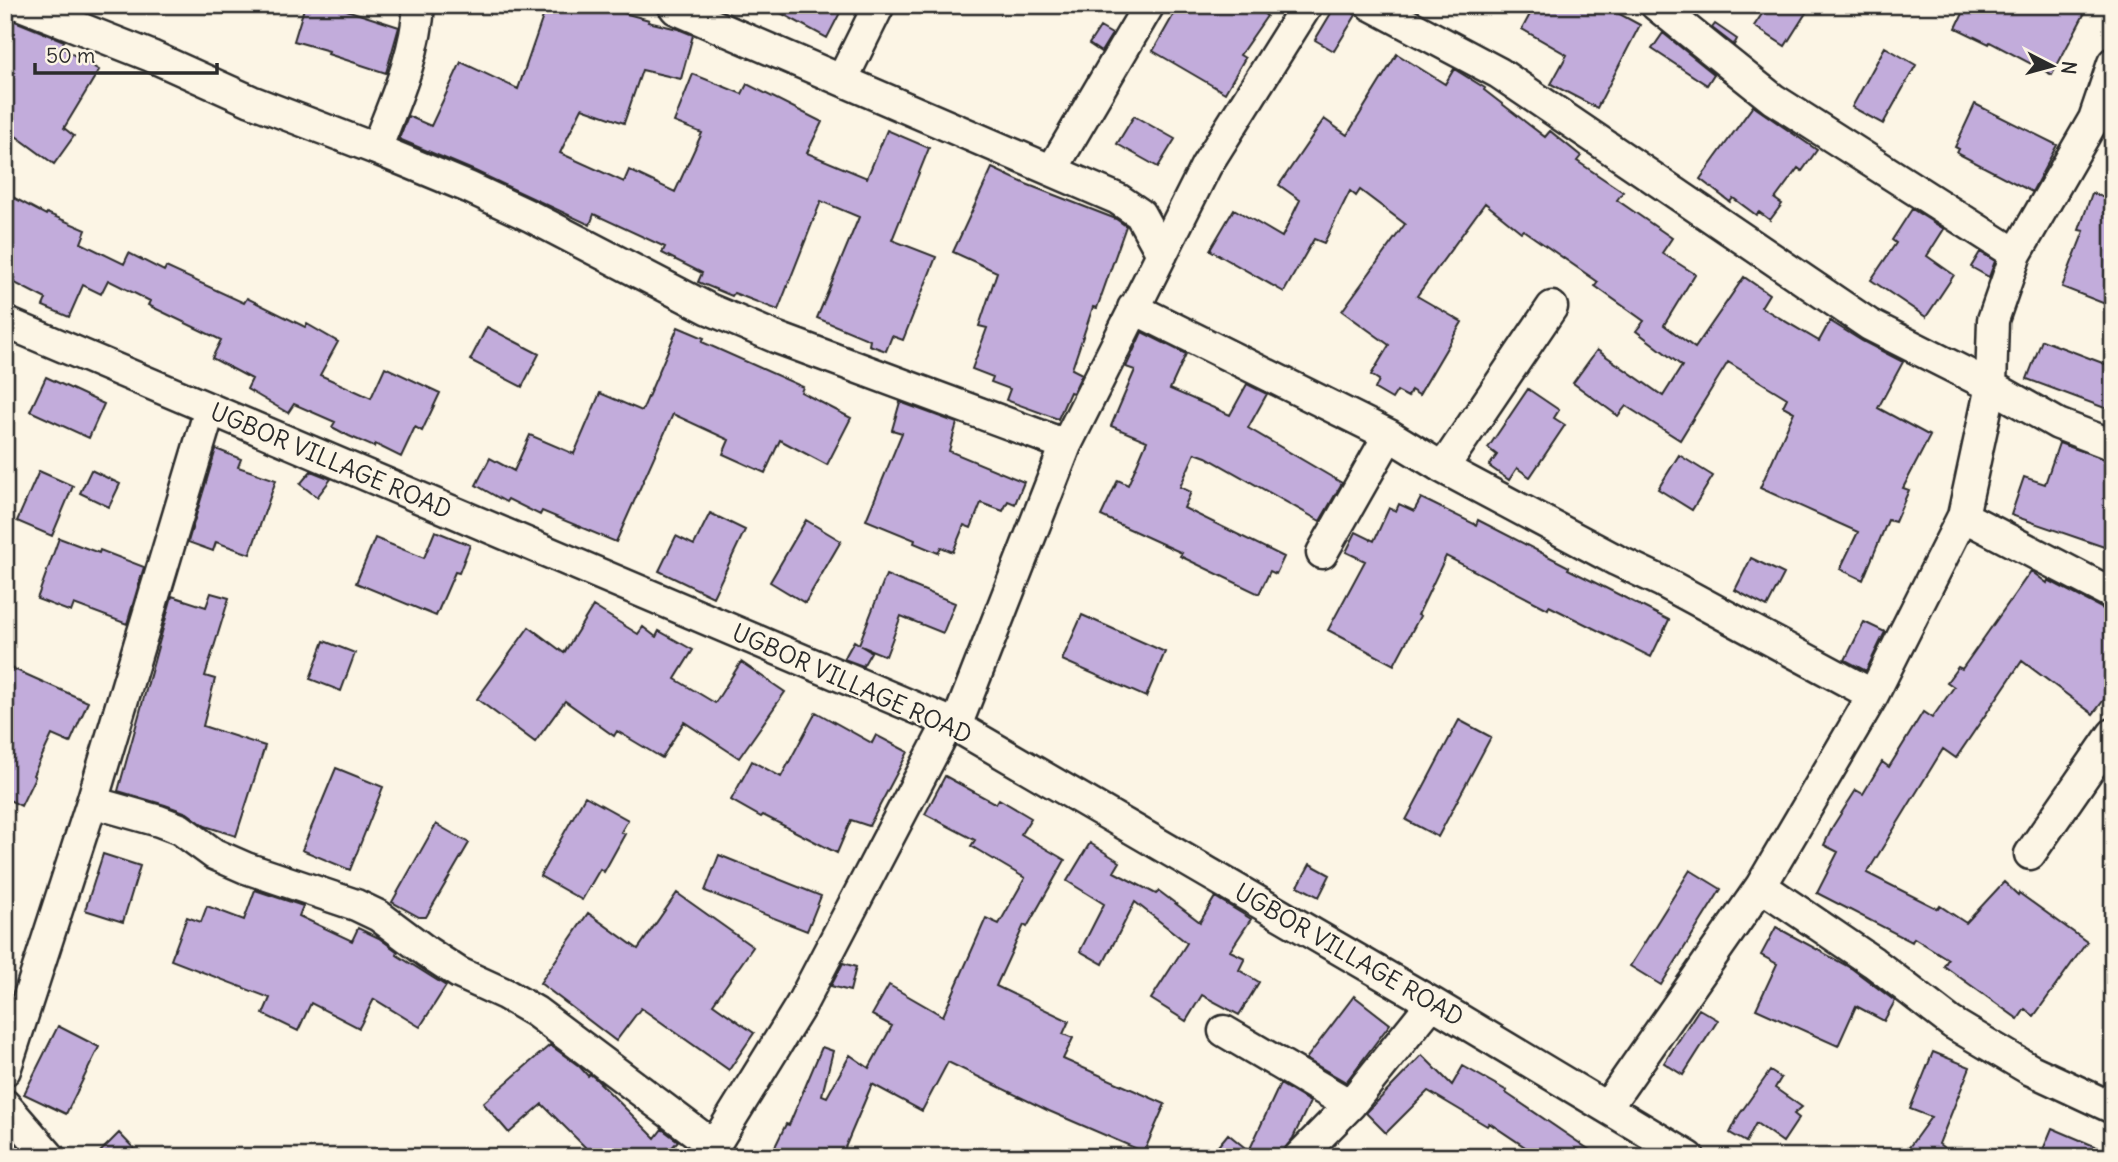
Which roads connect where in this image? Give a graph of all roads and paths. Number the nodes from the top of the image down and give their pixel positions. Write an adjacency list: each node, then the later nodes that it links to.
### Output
1 (21, 5): 11 (street)
2 (419, 5): 11 (street)
3 (673, 5): 10 (street)
4 (879, 5): 10 (street)
5 (1149, 5): 12 (street)
6 (1307, 5): 13 (street)
7 (1371, 5): 18 (street)
8 (1656, 5): 14 (street)
9 (2113, 63): 14 (street)
10 (842, 80): 12 (street)
11 (376, 149): 21 (street)
12 (1052, 170): 13 (street)
13 (1162, 254): 16 (street)
14 (2016, 254): 18 (street)
15 (1552, 307): 23 (street)
16 (1133, 308): 20 (street); 21 (street)
17 (5, 322): 19 (street, UGBOR VILLAGE ROAD)
18 (1991, 386): 22 (street); 24 (street)
19 (210, 410): 28 (street, UGBOR VILLAGE ROAD); 30 (street)
20 (1389, 435): 23 (street); 25 (street)
21 (1066, 445): 28 (street)
22 (2113, 445)
23 (1443, 468): 27 (street)
24 (1963, 516): 26 (street); 27 (street)
25 (1322, 552)
26 (2113, 594)
27 (1873, 695): 32 (street)
28 (952, 724): 33 (street, UGBOR VILLAGE ROAD); 40 (street)
29 (2113, 734): 31 (street)
30 (92, 802): 35 (street); 40 (street)
31 (2029, 854)
32 (1761, 886): 38 (street); 39 (street)
33 (1432, 1003): 37 (street); 38 (street, UGBOR VILLAGE ROAD)
34 (1224, 1031): 37 (street)
35 (5, 1070)
36 (5, 1105): 41 (street)
37 (1350, 1105): 42 (street)
38 (1607, 1107): 43 (street, UGBOR VILLAGE ROAD)
39 (2113, 1108)
40 (710, 1151)
41 (50, 1157)
42 (1298, 1157)
43 (1689, 1157)

